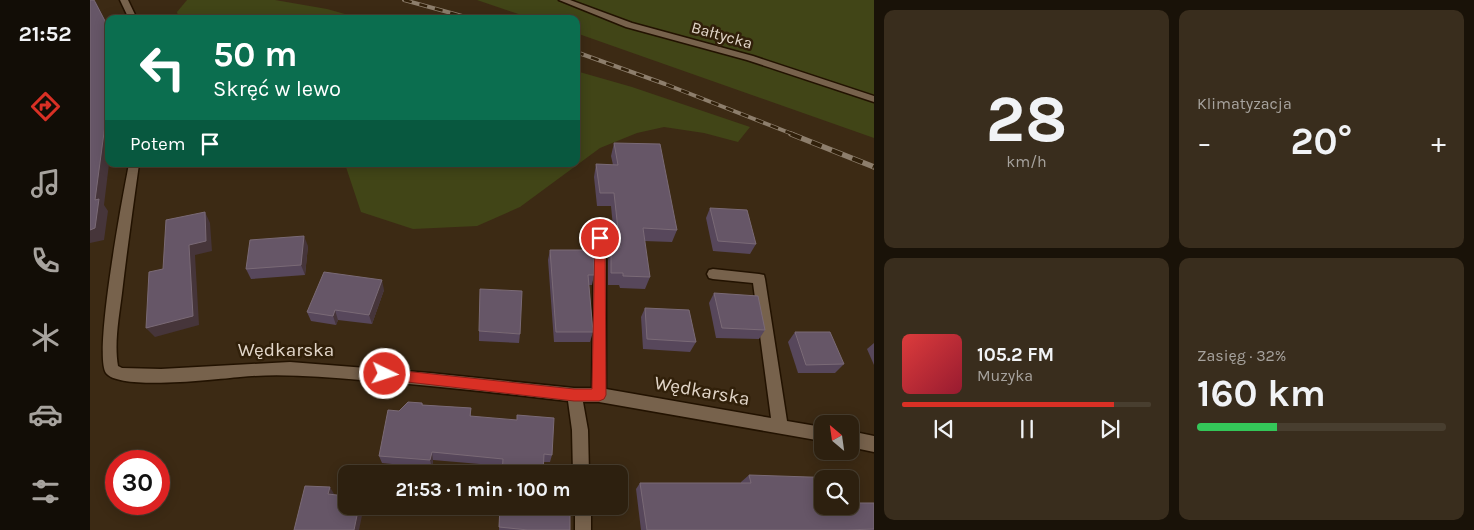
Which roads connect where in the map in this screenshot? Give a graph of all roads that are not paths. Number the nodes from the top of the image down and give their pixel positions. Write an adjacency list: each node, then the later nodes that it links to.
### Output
1 (124, 0): 3 (street)
2 (563, 0): 4 (street, Bałtycka)
3 (131, 15)
4 (874, 99)
5 (134, 167): 8 (street, Wędkarska)
6 (600, 238): 9 (street)
7 (713, 274): 10 (street)
8 (574, 395): 9 (street, Wędkarska); 14 (street)
9 (599, 395): 10 (street, Wędkarska)
10 (780, 426): 11 (street, Wędkarska)
11 (814, 432)
12 (859, 441): 13 (street)
13 (874, 444)
14 (581, 465)
15 (583, 515): 16 (street)
16 (584, 530)

